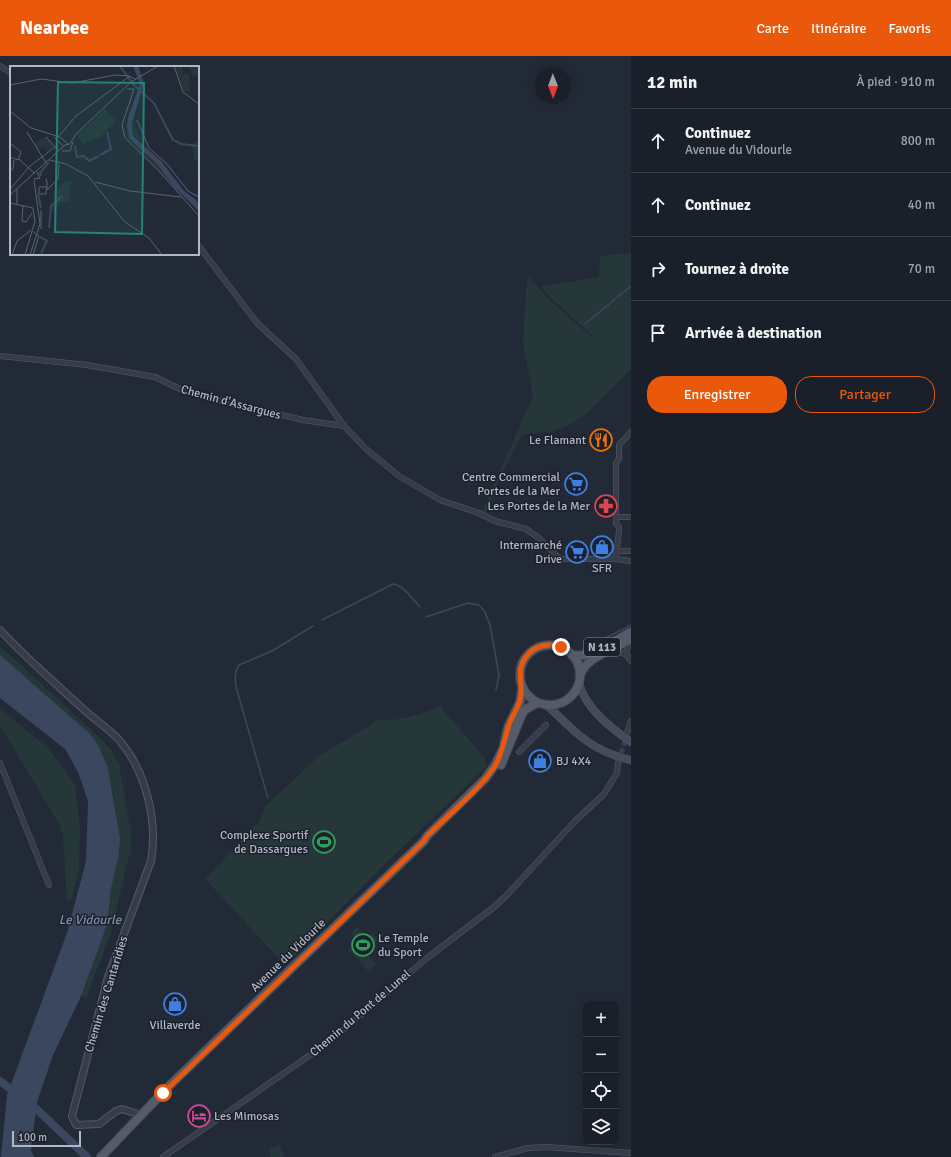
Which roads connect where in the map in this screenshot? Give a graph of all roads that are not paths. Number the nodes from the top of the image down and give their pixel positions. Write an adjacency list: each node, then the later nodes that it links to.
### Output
1 (0, 66): 2 (street)
2 (10, 72)
3 (199, 246): 5 (street)
4 (0, 356): 5 (street, Chemin d'Assargues)
5 (344, 426): 11 (street)
6 (631, 432): 7 (street)
7 (616, 517): 8 (street); 9 (street)
8 (631, 517)
9 (616, 551): 10 (street); 11 (street)
10 (631, 551)
11 (615, 559): 12 (street)
12 (631, 561)
13 (0, 630): 34 (street, Chemin des Cantaridies)
14 (631, 632): 18 (main road, N 113)
15 (630, 640): 16 (main road, N 113); 17 (street)
16 (610, 650): 17 (street); 20 (main road, N 113)
17 (626, 654): 19 (street)
18 (572, 655): 20 (main road); 21 (main road)
19 (631, 662)
20 (579, 679): 23 (main road); 27 (main road)
21 (522, 688): 22 (main road); 32 (main road, Avenue du Vidourle)
22 (537, 703): 23 (main road); 32 (main road, Avenue du Vidourle)
23 (546, 705): 29 (main road)
24 (631, 722): 26 (street)
25 (546, 725): 28 (street)
26 (627, 733)
27 (631, 742)
28 (519, 752)
29 (631, 760)
30 (0, 763): 33 (street)
31 (618, 763): 38 (street, Chemin du Pont de Lunel)
32 (424, 841): 34 (main road, Avenue du Vidourle)
33 (49, 885)
34 (132, 1115): 36 (main road, Avenue du Vidourle); 37 (main road, Avenue du Vidourle)
35 (631, 1153): 39 (street)
36 (96, 1157)
37 (102, 1157)
38 (163, 1157)
39 (495, 1157)

